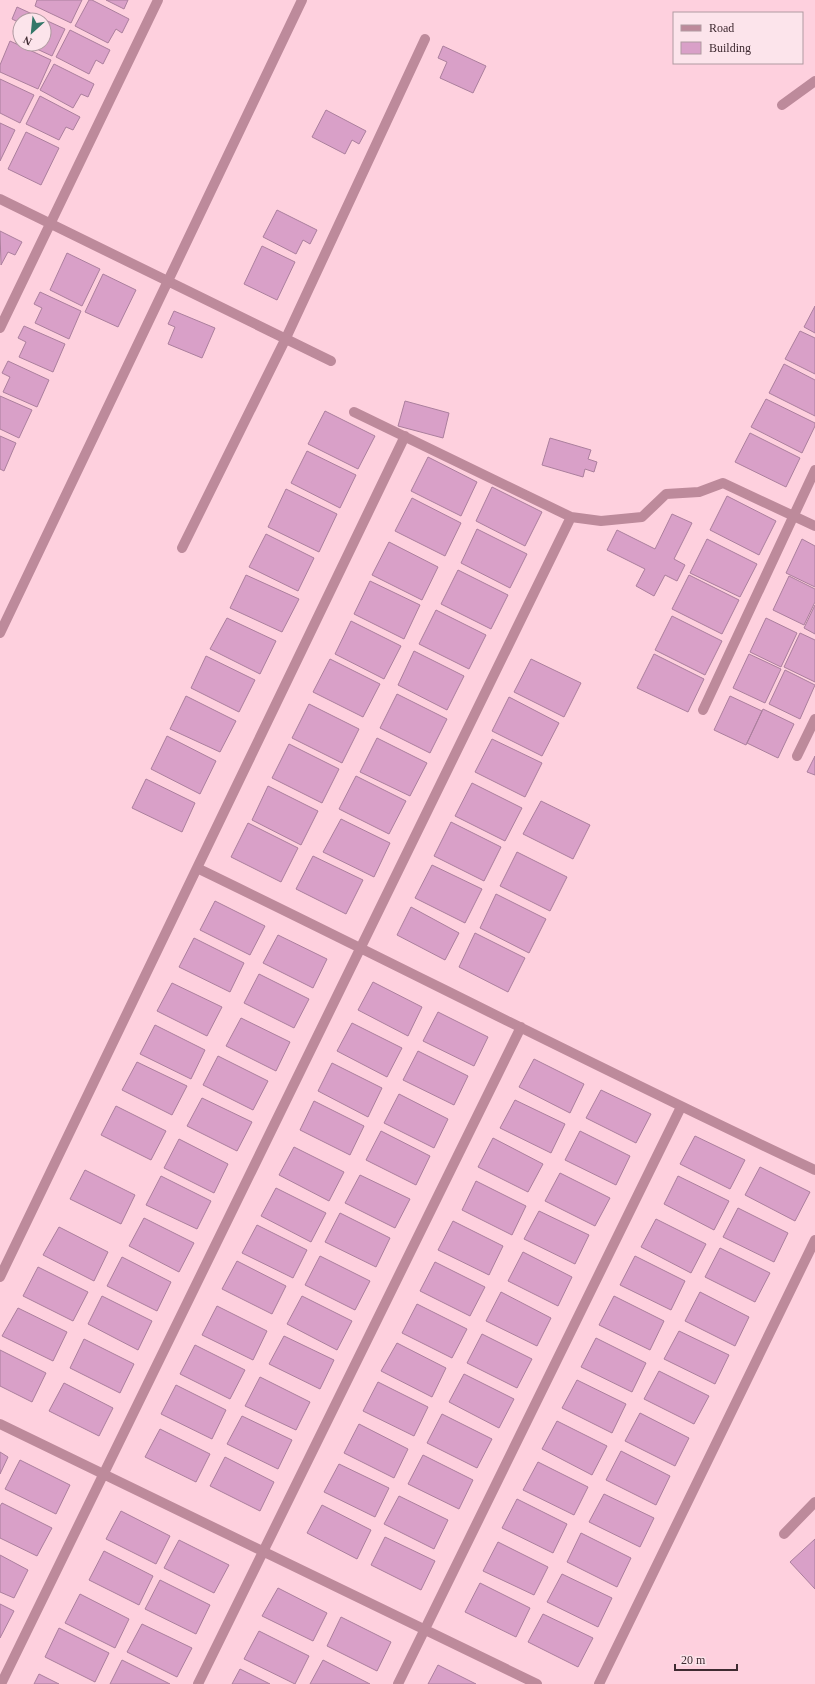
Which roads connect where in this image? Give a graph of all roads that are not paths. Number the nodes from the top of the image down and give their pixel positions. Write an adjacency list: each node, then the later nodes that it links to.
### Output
1 (158, 0): 7 (street)
2 (302, 0): 8 (street)
3 (425, 39): 10 (street)
4 (815, 81): 5 (street)
5 (782, 105)
6 (0, 199): 7 (street)
7 (50, 223): 8 (street); 9 (street)
8 (168, 281): 10 (street); 19 (street)
9 (0, 328)
10 (286, 338): 11 (street); 18 (street)
11 (332, 361)
12 (354, 412): 13 (street)
13 (405, 436): 16 (street); 23 (street)
14 (815, 470): 15 (street)
15 (794, 516): 16 (street); 17 (street); 20 (street)
16 (571, 517): 24 (street)
17 (815, 526)
18 (182, 548)
19 (0, 633)
20 (703, 710)
21 (815, 720): 22 (street)
22 (797, 756)
23 (198, 868): 24 (street); 29 (street)
24 (360, 947): 25 (street); 31 (street)
25 (520, 1027): 26 (street); 34 (street)
26 (681, 1107): 27 (street); 35 (street)
27 (815, 1170)
28 (815, 1240): 40 (street)
29 (0, 1277)
30 (0, 1424): 31 (street)
31 (103, 1474): 34 (street); 36 (street)
32 (815, 1502): 33 (street)
33 (784, 1534)
34 (264, 1552): 35 (street); 37 (street)
35 (425, 1630): 38 (street); 39 (street)
36 (1, 1684)
37 (198, 1684)
38 (398, 1684)
39 (537, 1684)
40 (599, 1684)

